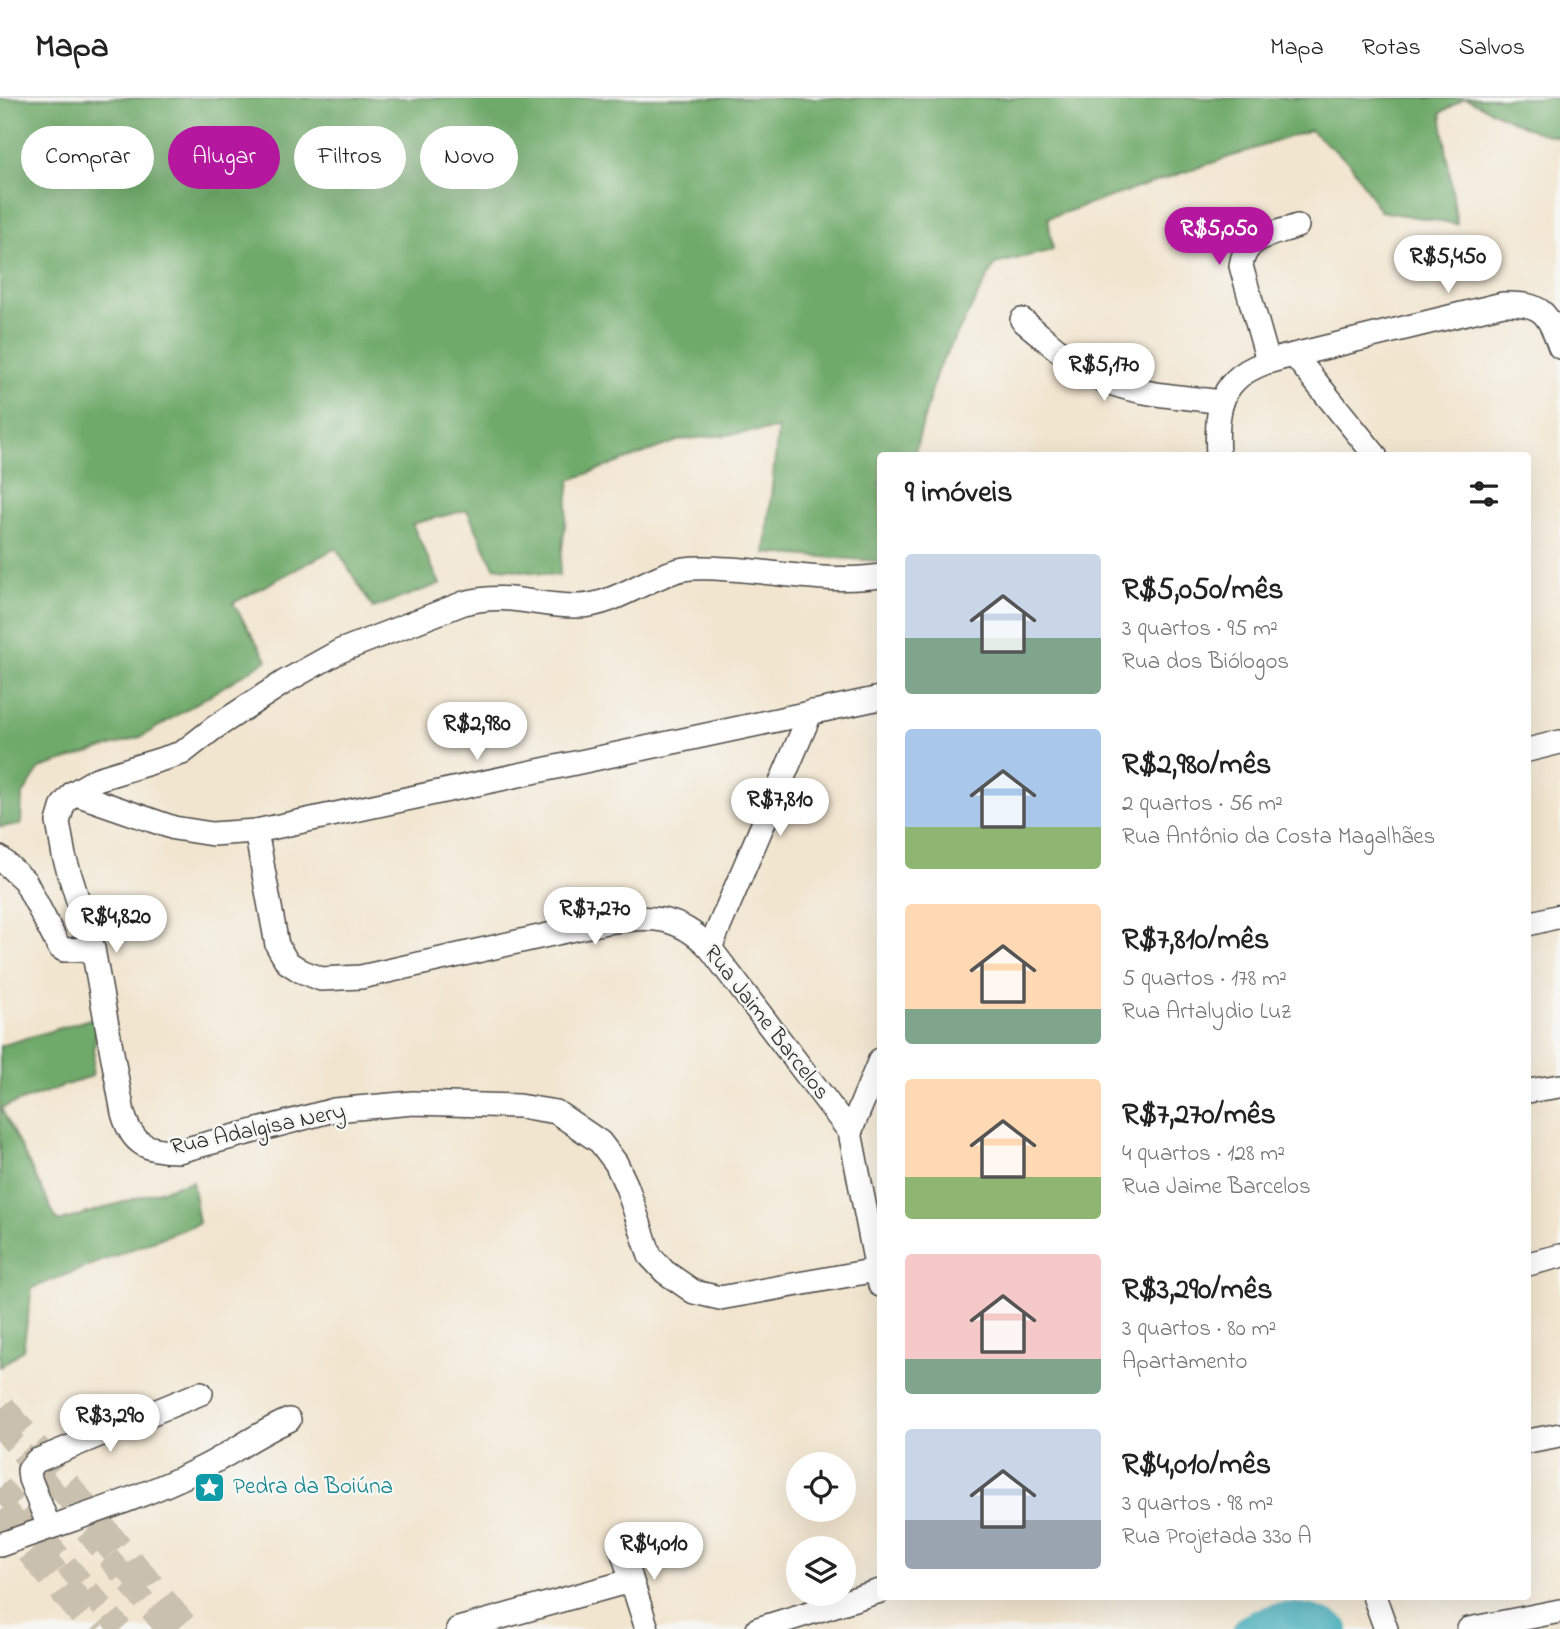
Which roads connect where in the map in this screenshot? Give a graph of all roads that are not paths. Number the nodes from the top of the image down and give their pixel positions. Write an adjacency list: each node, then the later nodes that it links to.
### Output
1 (1297, 226): 5 (street)
2 (1023, 320): 6 (street)
3 (1560, 347): 4 (street)
4 (1294, 355): 5 (street); 8 (street)
5 (1268, 361): 6 (street)
6 (1222, 402): 7 (street)
7 (1218, 452)
8 (1373, 452)
9 (877, 576): 14 (street)
10 (877, 699): 11 (street)
11 (811, 712): 15 (street); 19 (street)
12 (1560, 742): 13 (street)
13 (1531, 749)
14 (73, 793): 15 (street); 20 (street, Rua Adalgisa Nery)
15 (256, 831): 19 (street, Rua Jaime Barcelos)
16 (0, 858): 20 (street)
17 (1560, 916): 18 (street)
18 (1531, 923)
19 (710, 948): 24 (street, Rua Jaime Barcelos)
20 (93, 949): 28 (street, Rua Adalgisa Nery)
21 (877, 1067): 24 (street)
22 (1560, 1086): 23 (street)
23 (1531, 1091)
24 (850, 1132): 27 (street, Rua Jaime Barcelos)
25 (1560, 1256): 26 (street)
26 (1531, 1263)
27 (877, 1273)
28 (877, 1278)
29 (201, 1393): 33 (street)
30 (289, 1420): 33 (street)
31 (1560, 1435): 32 (street)
32 (1531, 1440)
33 (49, 1527): 34 (street)
34 (0, 1545)
35 (621, 1547): 36 (street)
36 (630, 1581): 40 (street); 41 (street)
37 (877, 1592): 42 (street)
38 (1376, 1600): 43 (street)
39 (1560, 1611): 44 (street)
40 (458, 1629)
41 (647, 1629)
42 (758, 1629)
43 (1387, 1629)
44 (1469, 1629)

